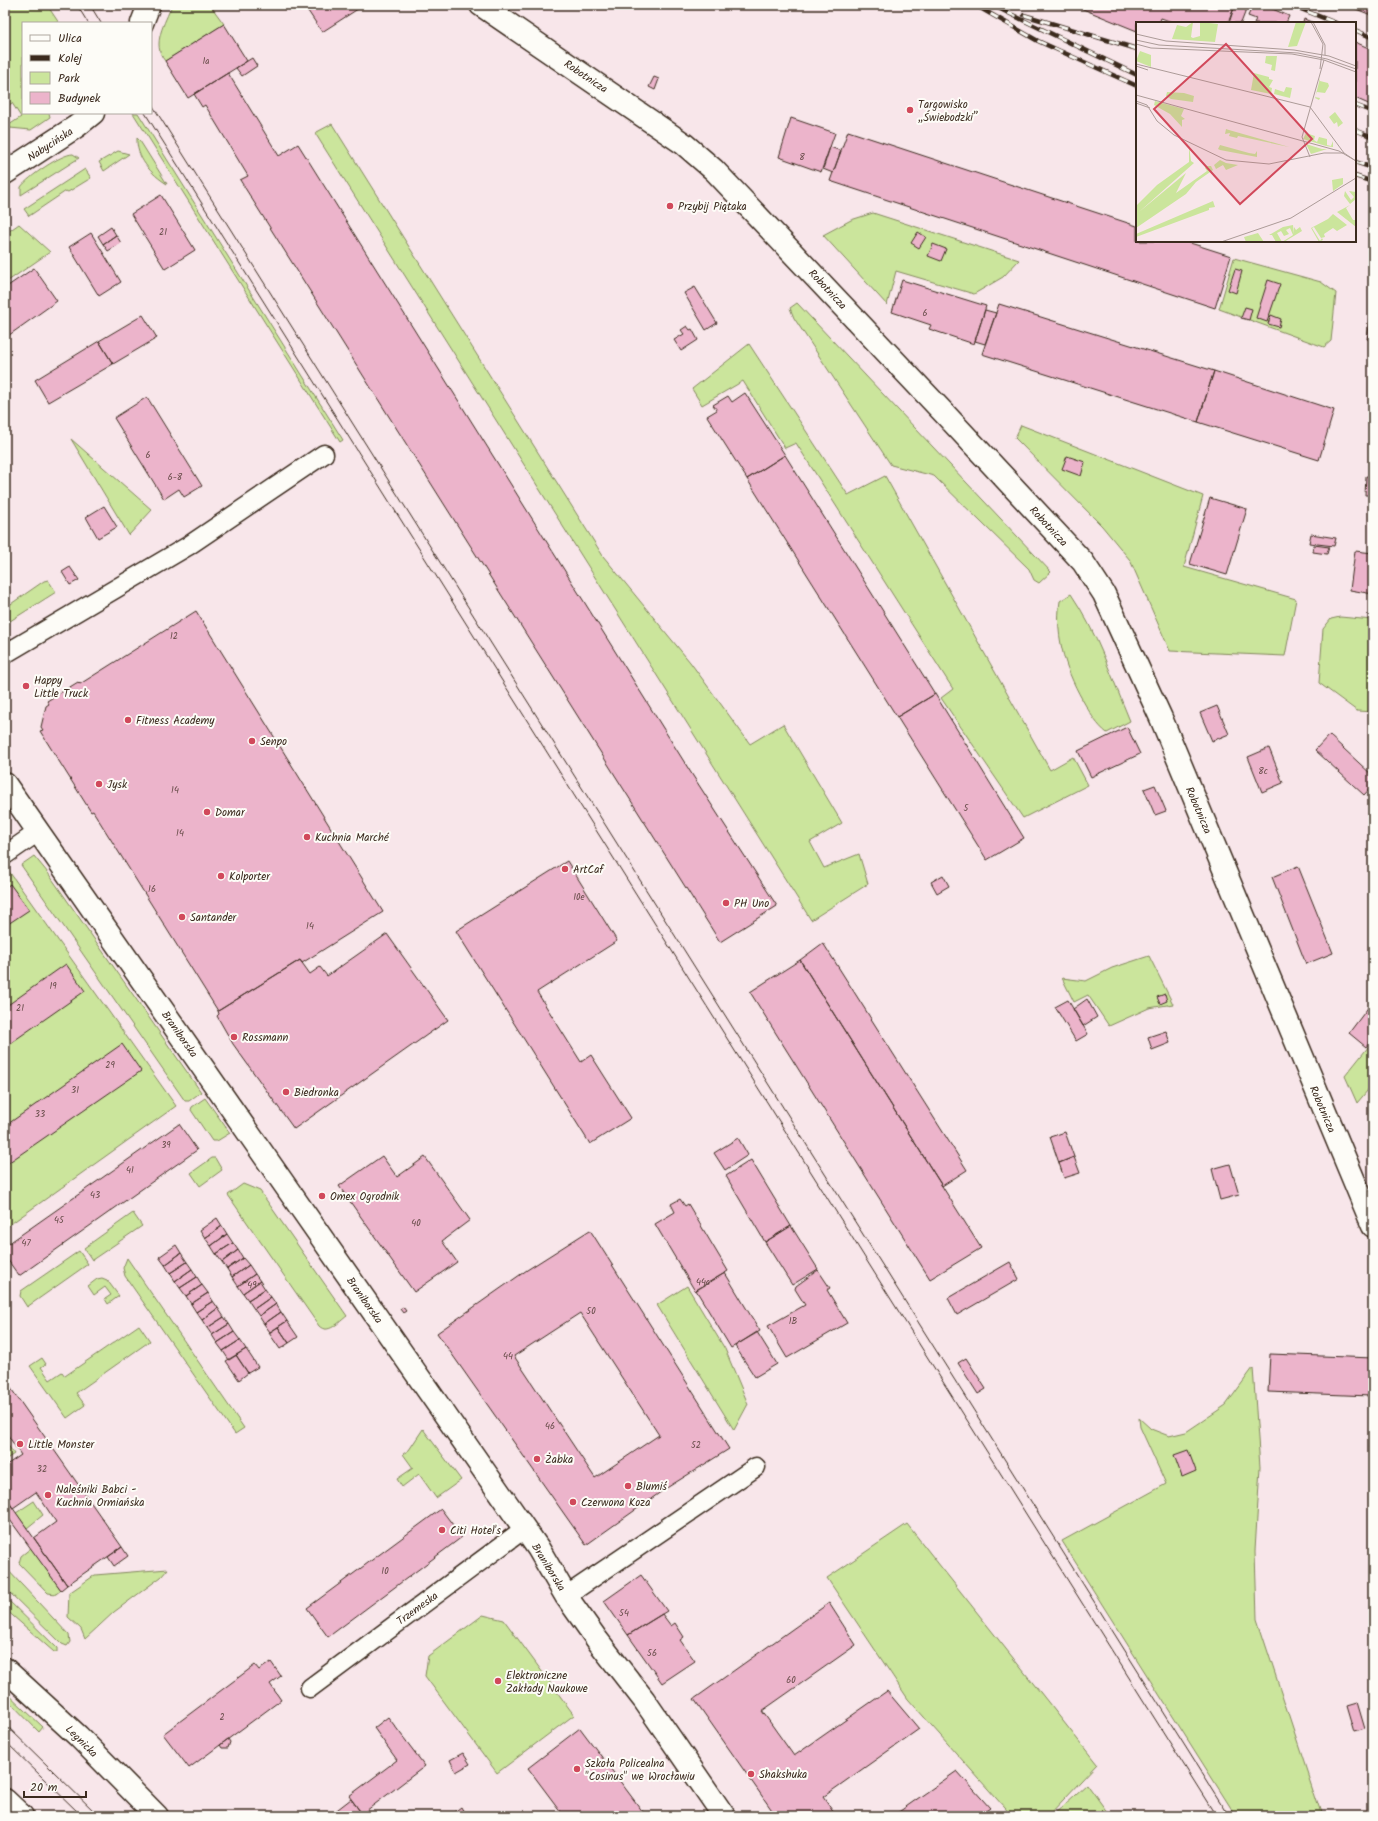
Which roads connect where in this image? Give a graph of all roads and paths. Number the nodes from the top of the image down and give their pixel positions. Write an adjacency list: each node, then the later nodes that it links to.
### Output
1 (149, 5): 3 (street)
2 (481, 5): 11 (street, Robotnicza)
3 (142, 22)
4 (92, 114): 5 (street, Nabycińska)
5 (5, 173)
6 (324, 454): 7 (street)
7 (5, 654)
8 (5, 784): 9 (street, Braniborska)
9 (38, 832): 10 (street); 13 (street, Braniborska)
10 (5, 855)
11 (1373, 1226)
12 (756, 1467): 14 (street)
13 (524, 1529): 14 (street, Braniborska); 16 (street, Trzemeska)
14 (566, 1596): 20 (street, Braniborska)
15 (5, 1669): 19 (street, Legnicka)
16 (310, 1688)
17 (5, 1800): 18 (street)
18 (22, 1816)
19 (157, 1816)
20 (724, 1816)

